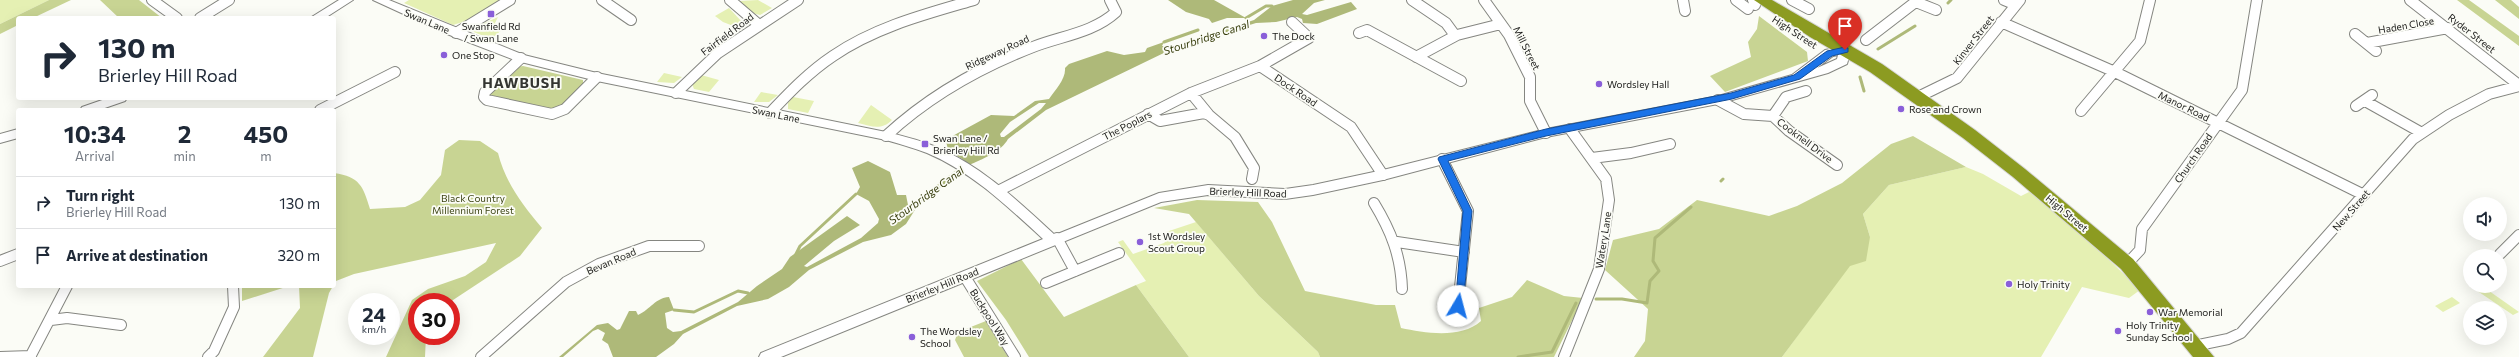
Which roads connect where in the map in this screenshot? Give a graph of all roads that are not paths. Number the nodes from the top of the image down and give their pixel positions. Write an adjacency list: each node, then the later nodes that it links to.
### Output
1 (152, 0): 26 (street)
2 (228, 0): 27 (street)
3 (347, 0): 28 (main road)
4 (379, 0): 35 (main road, Swan Lane)
5 (510, 0): 35 (street)
6 (602, 0): 29 (street)
7 (730, 0): 32 (street)
8 (798, 0): 32 (street, Fairfield Road)
9 (974, 0): 62 (street)
10 (1110, 0): 72 (street, Ridgeway Road)
11 (1412, 0): 37 (street)
12 (1484, 0): 33 (street, Mill Street)
13 (1683, 0): 25 (street)
14 (1736, 0): 21 (street)
15 (1792, 0): 23 (street)
16 (2004, 0): 22 (street)
17 (2150, 0): 47 (street)
18 (2257, 0): 67 (street, Church Road)
19 (2410, 0): 34 (street, Ryder Street)
20 (1917, 1): 24 (street); 39 (street)
21 (1753, 3): 42 (highway, High Street)
22 (2018, 3): 31 (street, Kinver Street)
23 (1809, 9)
24 (1936, 10)
25 (1685, 11)
26 (174, 16)
27 (203, 16)
28 (319, 16)
29 (631, 20)
30 (1292, 22): 45 (street, Dock Road)
31 (2001, 22): 47 (street, Manor Road); 54 (street, Kinver Street)
32 (758, 24): 52 (street, Fairfield Road)
33 (1501, 24): 37 (street); 69 (street, Mill Street)
34 (2448, 28): 40 (street, Haden Close); 50 (street, Ryder Street)
35 (456, 33): 44 (main road, Swan Lane)
36 (1359, 33): 43 (street)
37 (1454, 34): 43 (street)
38 (2355, 34): 40 (street)
39 (1866, 40)
40 (2367, 43): 41 (street)
41 (2376, 51)
42 (1839, 55): 54 (highway, High Street); 55 (main road, Brierley Hill Road)
43 (1416, 57): 49 (street)
44 (521, 58): 48 (main road, Swan Lane); 48 (street)
45 (1260, 66): 53 (street, The Poplars); 78 (street, Dock Road)
46 (395, 72): 60 (street)
47 (2115, 72): 61 (street); 67 (street, Manor Road)
48 (597, 77): 52 (main road, Swan Lane)
49 (1461, 81)
50 (2519, 86): 70 (street, New Street)
51 (1806, 91): 66 (street, Cooknell Drive)
52 (676, 93): 62 (main road, Swan Lane)
53 (1191, 93): 64 (street, The Poplars); 65 (street)
54 (1912, 95): 92 (highway, High Street)
55 (1732, 96): 57 (main road, Brierley Hill Road); 63 (street)
56 (115, 100): 59 (main road)
57 (1718, 100): 63 (street, Cooknell Drive); 68 (main road, Brierley Hill Road)
58 (2356, 106): 70 (street)
59 (92, 108)
60 (324, 108)
61 (2081, 111)
62 (770, 112): 72 (main road, Swan Lane)
63 (1737, 112): 66 (street, Cooknell Drive)
64 (1148, 114): 65 (street); 80 (street, The Poplars)
65 (1209, 115): 79 (street)
66 (1773, 116): 77 (street, Cooknell Drive)
67 (2218, 122): 81 (street, Manor Road); 92 (street, Church Road)
68 (1570, 128): 69 (main road, Brierley Hill Road); 75 (street, Watery Lane)
69 (1546, 132): 76 (main road, Brierley Hill Road)
70 (2422, 133): 81 (street, New Street)
71 (16, 134): 73 (main road)
72 (886, 136): 80 (main road, Swan Lane)
73 (0, 139)
74 (1670, 144): 75 (street)
75 (1592, 158): 109 (street, Watery Lane)
76 (1442, 159): 78 (main road, Brierley Hill Road); 88 (street)
77 (1837, 165)
78 (1382, 175): 84 (main road, Brierley Hill Road)
79 (1252, 179)
80 (998, 191): 84 (main road)
81 (2364, 195): 102 (street, New Street)
82 (1374, 203): 85 (street)
83 (2519, 235): 87 (street)
84 (1055, 239): 93 (street); 94 (main road, Brierley Hill Road)
85 (1397, 242): 88 (street); 98 (street)
86 (699, 246): 106 (street, Bevan Road)
87 (2505, 249)
88 (1464, 252): 99 (street)
89 (1119, 253): 93 (street)
90 (16, 255): 91 (street)
91 (0, 261)
92 (2126, 264): 102 (highway, High Street)
93 (1075, 271): 95 (street)
94 (965, 276): 107 (main road, Brierley Hill Road); 108 (street, Buckpool Way)
95 (1046, 283)
96 (65, 288): 100 (street)
97 (233, 288): 105 (street)
98 (1402, 290)
99 (1458, 306)
100 (51, 320): 101 (street); 104 (street)
101 (121, 324)
102 (2199, 351)
103 (0, 357): 104 (street)
104 (30, 357)
105 (208, 357)
106 (481, 357)
107 (766, 357)
108 (1016, 357)
109 (1564, 357)

